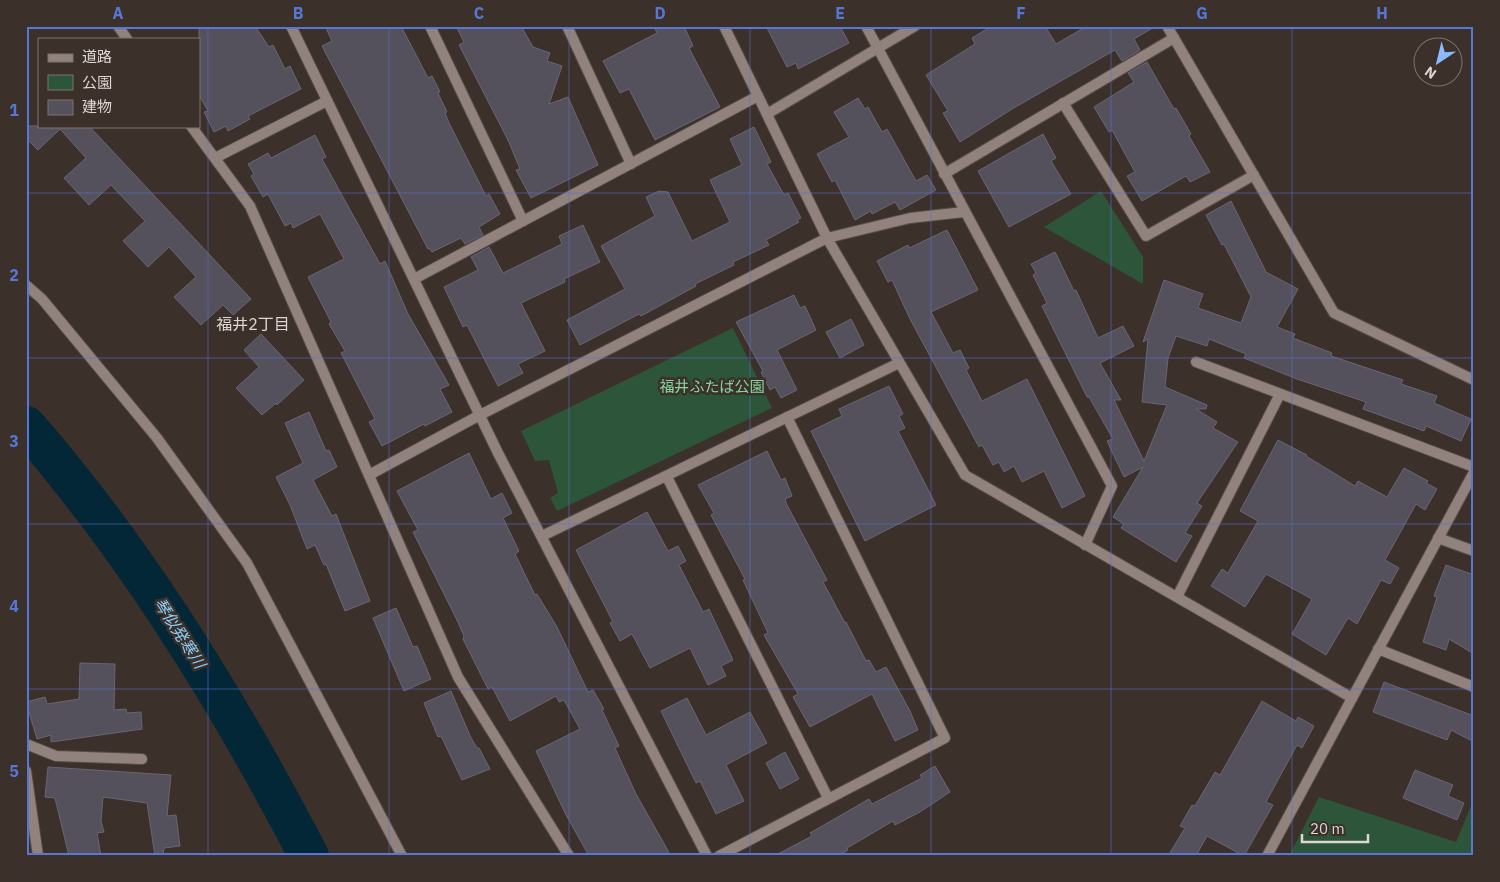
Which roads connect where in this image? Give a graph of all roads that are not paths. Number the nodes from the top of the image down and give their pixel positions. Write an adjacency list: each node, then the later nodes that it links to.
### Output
1 (118, 26): 9 (street)
2 (291, 26): 13 (street)
3 (430, 26): 22 (street)
4 (567, 26): 18 (street)
5 (724, 26): 12 (street)
6 (866, 26): 11 (street)
7 (915, 26): 11 (street)
8 (1167, 26): 10 (street)
9 (126, 38)
10 (1174, 38): 14 (street); 20 (street)
11 (877, 49): 15 (street); 19 (street)
12 (758, 96): 15 (street); 18 (street)
13 (327, 101): 17 (street); 24 (street)
14 (1063, 104): 19 (street); 20 (street)
15 (766, 114): 23 (street)
16 (192, 128): 17 (street)
17 (215, 158): 34 (street)
18 (631, 164): 22 (street)
19 (944, 174): 21 (street)
20 (1254, 175): 28 (street)
21 (964, 212): 23 (street); 38 (street)
22 (523, 221): 24 (street)
23 (827, 238): 27 (street); 30 (street)
24 (414, 279): 30 (street)
25 (26, 285): 49 (street)
26 (1196, 362): 29 (street)
27 (899, 363): 31 (street); 38 (street)
28 (1474, 380)
29 (1280, 394): 32 (street); 40 (street)
30 (480, 415): 34 (street); 36 (street)
31 (787, 417): 35 (street); 47 (street)
32 (1474, 467)
33 (1474, 472): 37 (street)
34 (369, 475): 50 (street)
35 (667, 477): 36 (street); 47 (street)
36 (542, 536): 51 (street)
37 (1438, 538): 39 (street); 41 (street)
38 (1085, 545): 40 (street)
39 (1474, 551)
40 (1177, 597): 43 (street)
41 (1378, 649): 42 (street); 43 (street)
42 (1474, 687)
43 (1352, 698): 53 (street)
44 (26, 744): 45 (street)
45 (142, 759)
46 (26, 771): 48 (street)
47 (828, 798): 52 (street)
48 (38, 856)
49 (402, 856)
50 (569, 856)
51 (707, 856)
52 (719, 856)
53 (1267, 856)

